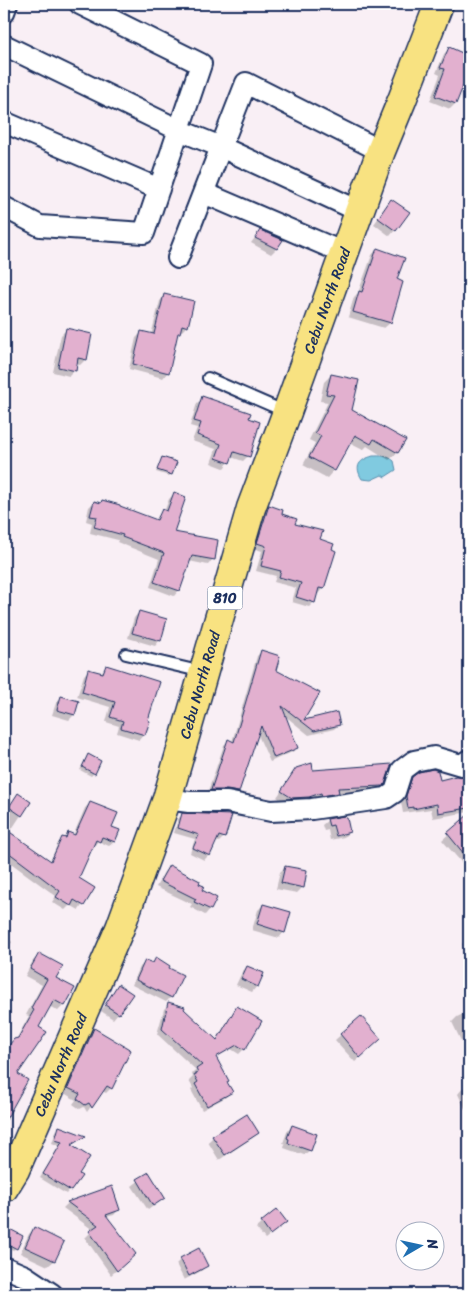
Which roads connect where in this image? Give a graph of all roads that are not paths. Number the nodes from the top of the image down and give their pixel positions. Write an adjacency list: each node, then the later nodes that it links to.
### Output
1 (7, 4): 4 (street)
2 (80, 4): 7 (street)
3 (439, 4): 9 (highway, Cebu North Road / 810)
4 (4, 12)
5 (4, 45): 7 (street)
6 (4, 122): 10 (street)
7 (179, 130): 8 (street); 10 (street)
8 (221, 147): 9 (street); 11 (street); 13 (street)
9 (381, 151): 13 (highway, Cebu North Road / 810)
10 (159, 189): 12 (street)
11 (204, 193): 14 (street); 15 (street)
12 (4, 207)
13 (360, 211): 14 (highway, Cebu North Road / 810)
14 (344, 254): 17 (highway, Cebu North Road / 810)
15 (178, 258)
16 (208, 378): 17 (lane)
17 (287, 412): 19 (highway, Cebu North Road / 810)
18 (126, 654): 19 (lane)
19 (204, 673): 21 (highway, Cebu North Road / 810)
20 (469, 760): 21 (street)
21 (167, 799): 22 (highway, Cebu North Road / 810)
22 (8, 1173)
23 (4, 1267): 24 (street)
24 (52, 1294)

